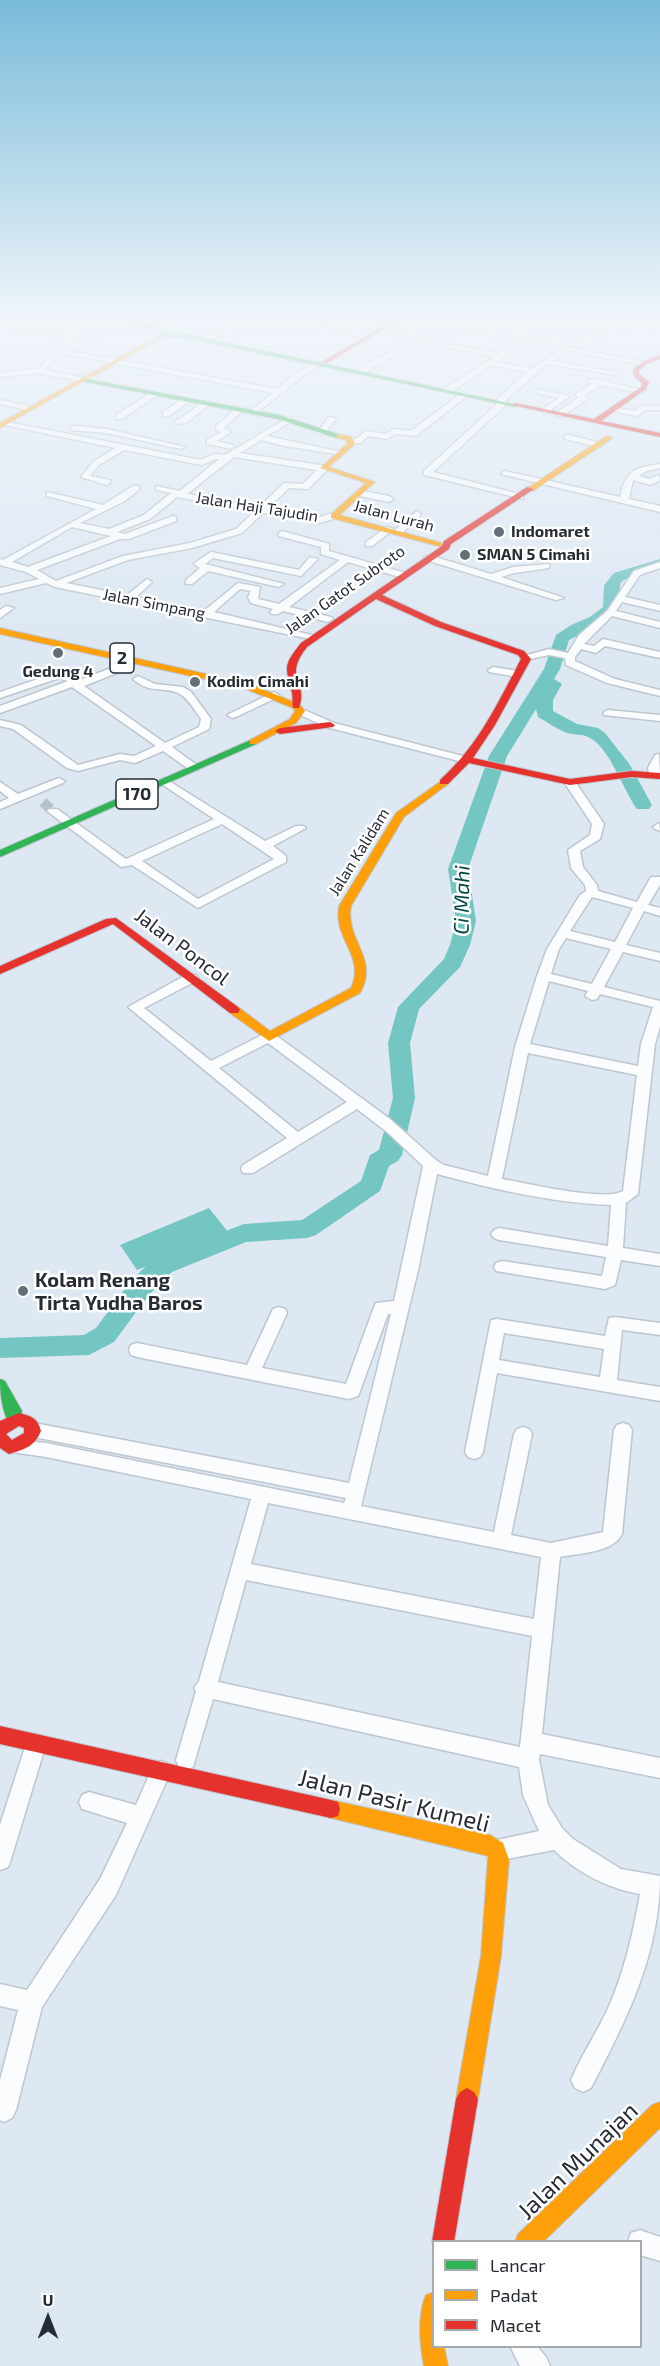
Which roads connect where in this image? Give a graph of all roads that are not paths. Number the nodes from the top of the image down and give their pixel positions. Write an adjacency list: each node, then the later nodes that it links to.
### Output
1 (40, 429): 17 (street)
2 (79, 429): 18 (street)
3 (222, 429): 19 (street)
4 (273, 429): 13 (street)
5 (315, 429): 11 (main road)
6 (323, 429): 11 (street)
7 (419, 429): 15 (street)
8 (473, 429): 33 (street)
9 (614, 429): 16 (main road)
10 (632, 429): 12 (main road)
11 (321, 432): 15 (main road)
12 (660, 436): 16 (main road)
13 (261, 437): 19 (street); 20 (street)
14 (568, 437): 16 (street)
15 (351, 441): 20 (main road)
16 (604, 442): 27 (main road, Jalan Gatot Subroto)
17 (122, 447): 19 (street); 26 (street)
18 (181, 447)
19 (229, 453): 22 (street); 32 (street)
20 (342, 453): 22 (main road)
21 (660, 466): 24 (street)
22 (324, 468): 30 (main road, Jalan Lurah); 37 (street)
23 (505, 474): 27 (street)
24 (631, 477): 25 (street); 35 (street)
25 (658, 478)
26 (107, 482)
27 (543, 482): 33 (main road, Jalan Gatot Subroto); 35 (street)
28 (136, 488): 36 (street)
29 (159, 488): 32 (street, Jalan Haji Tajudin)
30 (358, 493): 34 (street); 40 (main road, Jalan Lurah)
31 (50, 494): 36 (street)
32 (178, 494): 37 (street, Jalan Haji Tajudin); 45 (street)
33 (520, 497): 49 (main road, Jalan Gatot Subroto)
34 (389, 499)
35 (624, 501): 38 (street)
36 (104, 508): 43 (street)
37 (262, 509): 41 (street, Jalan Haji Tajudin); 47 (street)
38 (660, 509)
39 (417, 514): 44 (street)
40 (334, 516): 41 (street, Jalan Haji Tajudin); 44 (main road, Jalan Lurah)
41 (300, 517): 53 (street)
42 (173, 519): 45 (street)
43 (71, 524): 45 (street); 57 (street)
44 (394, 531): 48 (street); 49 (main road, Jalan Lurah)
45 (114, 534): 50 (street)
46 (180, 535): 47 (street)
47 (196, 544): 52 (street)
48 (369, 544)
49 (443, 544): 54 (main road, Jalan Gatot Subroto); 70 (main road, Jalan Gatot Subroto)
50 (95, 546): 52 (street); 61 (street)
51 (251, 552): 56 (street)
52 (126, 558): 64 (street)
53 (348, 558): 70 (street); 75 (street)
54 (429, 558): 63 (street); 70 (main road, Jalan Gatot Subroto)
55 (313, 560): 62 (street)
56 (240, 561): 60 (street); 62 (street)
57 (2, 562): 61 (street, Jalan Simpang)
58 (660, 565): 73 (street)
59 (546, 566): 63 (street)
60 (206, 568): 66 (street); 67 (street)
61 (29, 570): 64 (street, Jalan Simpang)
62 (301, 573): 69 (street)
63 (492, 577): 71 (street)
64 (46, 579): 68 (street); 72 (street, Jalan Simpang)
65 (147, 582): 72 (street)
66 (189, 582)
67 (279, 584)
68 (0, 591)
69 (284, 595)
70 (367, 596): 75 (street); 83 (main road, Jalan Gatot Subroto); 88 (main road)
71 (559, 598)
72 (129, 599): 78 (street, Jalan Simpang)
73 (620, 599): 76 (street); 77 (street)
74 (9, 608): 79 (street)
75 (280, 608): 78 (street); 80 (street)
76 (660, 608)
77 (610, 613): 81 (street); 84 (street)
78 (206, 614): 80 (street, Jalan Simpang)
79 (0, 615)
80 (258, 624): 83 (street, Jalan Simpang)
81 (660, 625)
82 (0, 631): 89 (main road, 2)
83 (308, 636): 94 (main road, Jalan Gatot Subroto)
84 (577, 645): 85 (street); 87 (street)
85 (597, 648): 86 (street); 90 (street)
86 (660, 655)
87 (569, 656): 88 (street); 97 (street)
88 (525, 657): 92 (main road, Jalan Kalidam)
89 (130, 659): 95 (street); 96 (main road, 2)
90 (601, 660)
91 (493, 670): 92 (street)
92 (518, 675): 109 (main road, Jalan Kalidam)
93 (138, 679): 107 (street)
94 (285, 679): 96 (main road, 2); 99 (main road)
95 (76, 683): 98 (street); 100 (street); 107 (street)
96 (244, 685): 99 (main road, 2)
97 (660, 693)
98 (0, 695)
99 (289, 703): 102 (street); 105 (street); 106 (main road, 170)
100 (0, 710)
101 (608, 713): 103 (street)
102 (232, 716)
103 (660, 718)
104 (0, 723): 107 (street)
105 (330, 725): 106 (main road, 170); 109 (street)
106 (273, 733): 110 (main road, 170)
107 (165, 746): 110 (street)
108 (659, 757): 111 (street)
109 (466, 760): 114 (main road); 139 (main road, Jalan Kalidam)
110 (194, 768): 113 (main road, 170)
111 (657, 775): 114 (main road)
112 (59, 781): 116 (street)
113 (164, 781): 121 (street); 122 (main road, 170)
114 (570, 782): 128 (street)
115 (0, 785): 117 (street)
116 (31, 793): 117 (street); 118 (street)
117 (17, 799): 119 (street)
118 (42, 802)
119 (0, 806)
120 (53, 811): 122 (street)
121 (223, 819): 124 (street); 126 (street)
122 (68, 824): 125 (main road, 170); 126 (street)
123 (300, 828): 124 (street)
124 (265, 846): 126 (street)
125 (0, 854)
126 (134, 861)
127 (660, 881): 129 (street)
128 (592, 893): 129 (street); 131 (street)
129 (639, 906): 130 (street); 132 (street)
130 (660, 912)
131 (563, 933): 132 (street); 135 (street)
132 (618, 946): 133 (street); 137 (street)
133 (660, 957)
134 (0, 970): 136 (main road, Jalan Poncol)
135 (544, 976): 137 (street); 140 (street)
136 (191, 978): 139 (main road, Jalan Poncol); 142 (street)
137 (594, 992): 138 (street)
138 (660, 1005): 141 (street)
139 (269, 1037): 142 (street); 144 (street)
140 (522, 1047): 143 (street); 148 (street)
141 (653, 1057): 143 (street)
142 (211, 1067): 145 (street)
143 (644, 1072): 149 (street)
144 (356, 1103): 145 (street); 146 (street)
145 (296, 1138): 147 (street)
146 (431, 1165): 148 (street); 154 (street)
147 (248, 1169)
148 (494, 1183): 149 (street)
149 (619, 1200): 151 (street)
150 (499, 1234): 151 (street)
151 (615, 1253): 152 (street); 153 (street)
152 (660, 1260)
153 (502, 1267)
154 (401, 1308): 160 (street); 172 (street)
155 (279, 1313): 160 (street)
156 (660, 1329): 157 (street)
157 (612, 1344): 159 (street); 161 (street)
158 (136, 1350): 160 (street)
159 (490, 1365): 161 (street); 171 (street)
160 (252, 1372)
161 (608, 1384): 163 (street)
162 (0, 1385): 164 (main road)
163 (660, 1394)
164 (14, 1419): 165 (main road); 166 (main road)
165 (0, 1430)
166 (34, 1430): 170 (main road); 172 (street)
167 (624, 1430): 176 (street)
168 (523, 1434): 175 (street)
169 (0, 1438): 170 (main road)
170 (18, 1447): 173 (street)
171 (474, 1452)
172 (356, 1492): 174 (street)
173 (261, 1496): 174 (street); 177 (street)
174 (351, 1512): 175 (street)
175 (501, 1540): 176 (street)
176 (550, 1551): 178 (street)
177 (240, 1570): 178 (street); 179 (street)
178 (541, 1629): 182 (street)
179 (204, 1688): 182 (street); 183 (street)
180 (0, 1735): 181 (main road, Jalan Pasir Kumeli)
181 (36, 1744): 185 (main road, Jalan Pasir Kumeli); 190 (street)
182 (530, 1750): 184 (street); 188 (street)
183 (186, 1760)
184 (660, 1768)
185 (161, 1771): 187 (street); 189 (main road, Jalan Pasir Kumeli)
186 (89, 1802): 187 (street)
187 (141, 1817): 193 (street)
188 (555, 1839): 189 (street); 191 (street)
189 (496, 1850): 197 (main road, Jalan Pasir Kumeli)
190 (0, 1859)
191 (656, 1886): 194 (street)
192 (0, 1995): 193 (street)
193 (32, 2002): 195 (street)
194 (583, 2080)
195 (4, 2110)
196 (660, 2113): 198 (main road, Jalan Munajan)
197 (443, 2240)
198 (527, 2240)
199 (642, 2243): 200 (street)
200 (660, 2249)
201 (432, 2348): 203 (main road)
202 (525, 2348): 204 (street)
203 (436, 2366)
204 (537, 2366)

